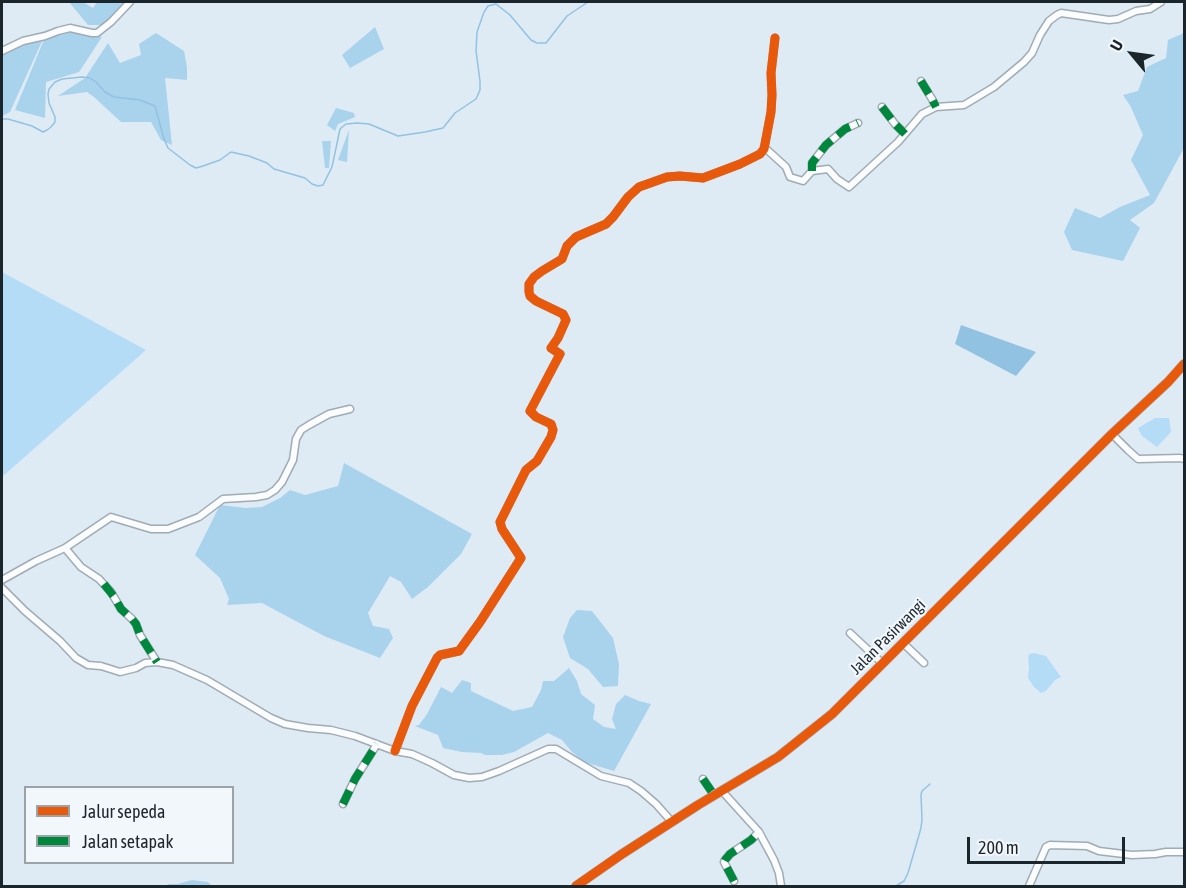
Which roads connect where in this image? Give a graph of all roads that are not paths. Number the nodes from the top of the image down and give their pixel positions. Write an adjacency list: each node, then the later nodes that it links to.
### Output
1 (130, 2): 4 (street)
2 (1161, 2): 7 (street)
3 (775, 38): 10 (street)
4 (2, 51)
5 (921, 81): 7 (street)
6 (882, 107): 9 (street)
7 (936, 107): 9 (street)
8 (858, 123): 11 (street)
9 (905, 134): 11 (street)
10 (764, 147): 11 (street); 25 (street)
11 (812, 171)
12 (1185, 364): 14 (street, Jalan Pasirwangi)
13 (350, 409): 16 (street)
14 (1112, 434): 15 (street); 20 (street, Jalan Pasirwangi)
15 (1185, 459)
16 (65, 548): 17 (street); 21 (street)
17 (2, 580)
18 (3, 593): 21 (street)
19 (850, 633): 22 (street)
20 (903, 643): 22 (street, Jalan Pasirwangi); 23 (street)
21 (157, 662): 24 (street)
22 (882, 663): 27 (street, Jalan Pasirwangi)
23 (924, 663)
24 (377, 744): 25 (street); 29 (street)
25 (395, 751): 30 (street)
26 (703, 779): 28 (street)
27 (722, 791): 28 (street, Jalan Pasirwangi); 31 (street)
28 (714, 795): 30 (street, Jalan Pasirwangi)
29 (344, 804)
30 (672, 822): 34 (street, Jalan Pasirwangi)
31 (759, 832): 33 (street); 35 (street)
32 (1185, 852): 36 (street)
33 (734, 881)
34 (576, 886)
35 (781, 886)
36 (1029, 886)

